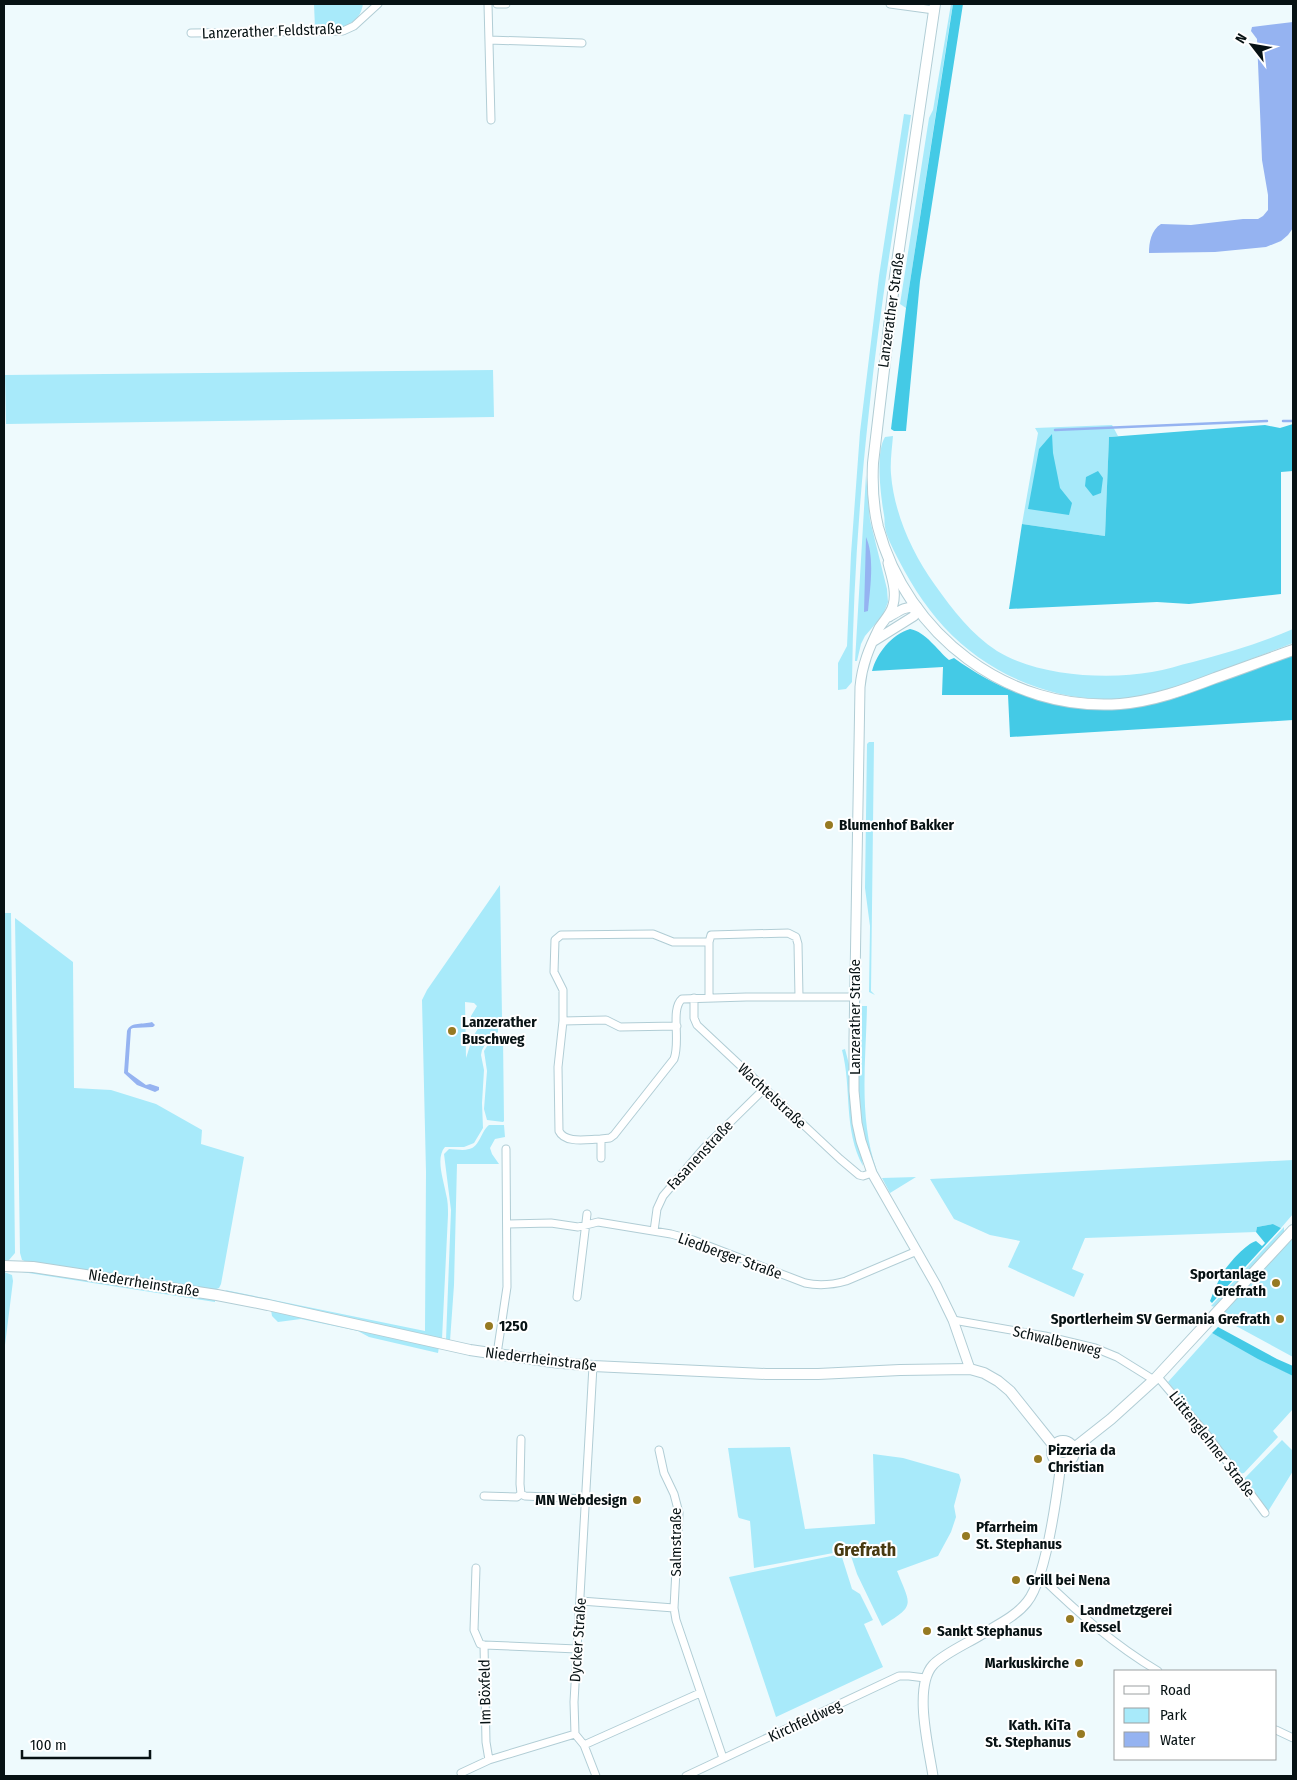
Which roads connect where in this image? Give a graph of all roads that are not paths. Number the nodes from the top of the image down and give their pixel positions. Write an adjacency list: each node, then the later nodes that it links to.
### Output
1 (375, 4): 7 (street, Lanzerather Feldstraße)
2 (488, 4): 8 (street)
3 (497, 4): 4 (street)
4 (506, 4)
5 (890, 4): 6 (street)
6 (935, 7): 11 (main road, Lanzerather Straße)
7 (191, 33)
8 (489, 40): 9 (street); 10 (street)
9 (582, 43)
10 (490, 120)
11 (885, 548): 12 (main road, Lanzerather Straße); 13 (street, Lanzerather Straße)
12 (917, 608): 13 (street); 14 (street); 15 (main road, Lanzerather Straße)
13 (885, 620): 14 (street, Lanzerather Straße)
14 (874, 641): 19 (street, Lanzerather Straße)
15 (1293, 650)
16 (709, 942): 17 (street); 18 (street); 21 (street)
17 (709, 997): 18 (street); 20 (street)
18 (799, 997): 19 (street)
19 (855, 997): 27 (street, Lanzerather Straße)
20 (694, 998): 22 (street); 23 (street, Wachtelstraße)
21 (564, 1021): 22 (street); 24 (street)
22 (677, 1026): 24 (street)
23 (764, 1089): 27 (street, Wachtelstraße); 32 (street, Fasanenstraße)
24 (601, 1138): 26 (street)
25 (506, 1149): 29 (street)
26 (601, 1158)
27 (872, 1172): 33 (street, Lanzerather Straße)
28 (587, 1214): 30 (street)
29 (507, 1224): 30 (street, Liedberger Straße); 37 (street)
30 (585, 1226): 32 (street, Liedberger Straße); 35 (street)
31 (1293, 1230): 40 (main road, Lüttenglehner Straße)
32 (654, 1231): 33 (street, Liedberger Straße)
33 (917, 1251): 36 (street, Lanzerather Straße)
34 (4, 1266): 37 (main road, Niederrheinstraße)
35 (577, 1298)
36 (952, 1320): 39 (street, Lanzerather Straße); 40 (street, Schwalbenweg)
37 (497, 1354): 38 (main road, Niederrheinstraße)
38 (593, 1366): 39 (main road, Niederrheinstraße); 48 (street, Dycker Straße)
39 (970, 1369): 42 (main road, Niederrheinstraße)
40 (1156, 1378): 43 (main road, Lüttenglehner Straße); 49 (street, Lüttenglehner Straße)
41 (521, 1439): 46 (street)
42 (1054, 1446): 43 (main road); 45 (main road)
43 (1073, 1449): 45 (main road)
44 (659, 1450): 53 (street, Salmstraße)
45 (1061, 1463): 51 (street)
46 (521, 1494): 47 (street); 48 (street)
47 (484, 1496)
48 (586, 1499): 52 (street, Dycker Straße)
49 (1265, 1513)
50 (476, 1568): 54 (street, Im Böxfeld)
51 (1040, 1576): 56 (street); 57 (street)
52 (581, 1601): 53 (street); 55 (street, Dycker Straße)
53 (674, 1608): 58 (street, Salmstraße)
54 (484, 1645): 55 (street); 64 (street, Im Böxfeld)
55 (577, 1649): 60 (street, Dycker Straße)
56 (1156, 1670)
57 (925, 1678): 63 (street, Kirchfeldweg); 68 (street)
58 (700, 1693): 62 (street); 63 (street, Salmstraße)
59 (1277, 1730): 61 (street)
60 (575, 1734): 62 (street); 64 (street)
61 (1293, 1738)
62 (584, 1745): 66 (street)
63 (723, 1758): 67 (street, Kirchfeldweg)
64 (489, 1760): 65 (street)
65 (461, 1772)
66 (596, 1776)
67 (686, 1776)
68 (933, 1776)

